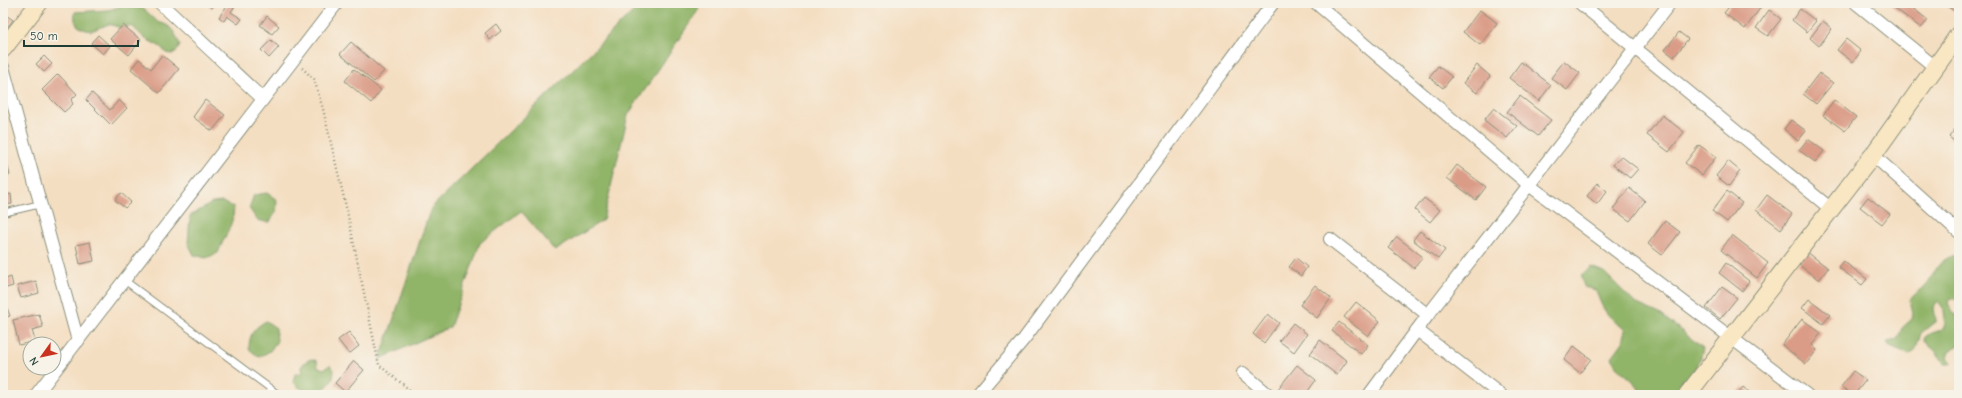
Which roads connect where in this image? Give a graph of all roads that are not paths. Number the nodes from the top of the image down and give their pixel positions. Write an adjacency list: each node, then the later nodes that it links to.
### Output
1 (40, 3): 11 (street)
2 (160, 3): 14 (street)
3 (337, 3): 14 (street)
4 (1273, 3): 30 (street)
5 (1316, 3): 16 (street)
6 (1580, 3): 10 (street)
7 (1670, 3): 10 (street)
8 (1856, 3): 13 (street)
9 (1959, 34): 13 (street)
10 (1634, 48): 16 (street); 18 (street)
11 (3, 49)
12 (3, 67): 17 (street)
13 (1935, 68): 15 (street)
14 (263, 99): 22 (street)
15 (1873, 155): 18 (street); 20 (street)
16 (1529, 185): 23 (street); 25 (street)
17 (40, 204): 19 (lane); 26 (street)
18 (1831, 209): 25 (street)
19 (3, 213)
20 (1959, 232)
21 (1330, 239): 23 (street)
22 (124, 280): 26 (street); 29 (lane)
23 (1428, 315): 24 (street)
24 (1417, 330): 32 (street); 33 (street)
25 (1731, 337): 34 (street); 35 (street)
26 (78, 340): 28 (street)
27 (1243, 373): 31 (street)
28 (36, 395)
29 (279, 395)
30 (978, 395)
31 (1269, 395)
32 (1369, 395)
33 (1501, 395)
34 (1687, 395)
35 (1807, 395)

